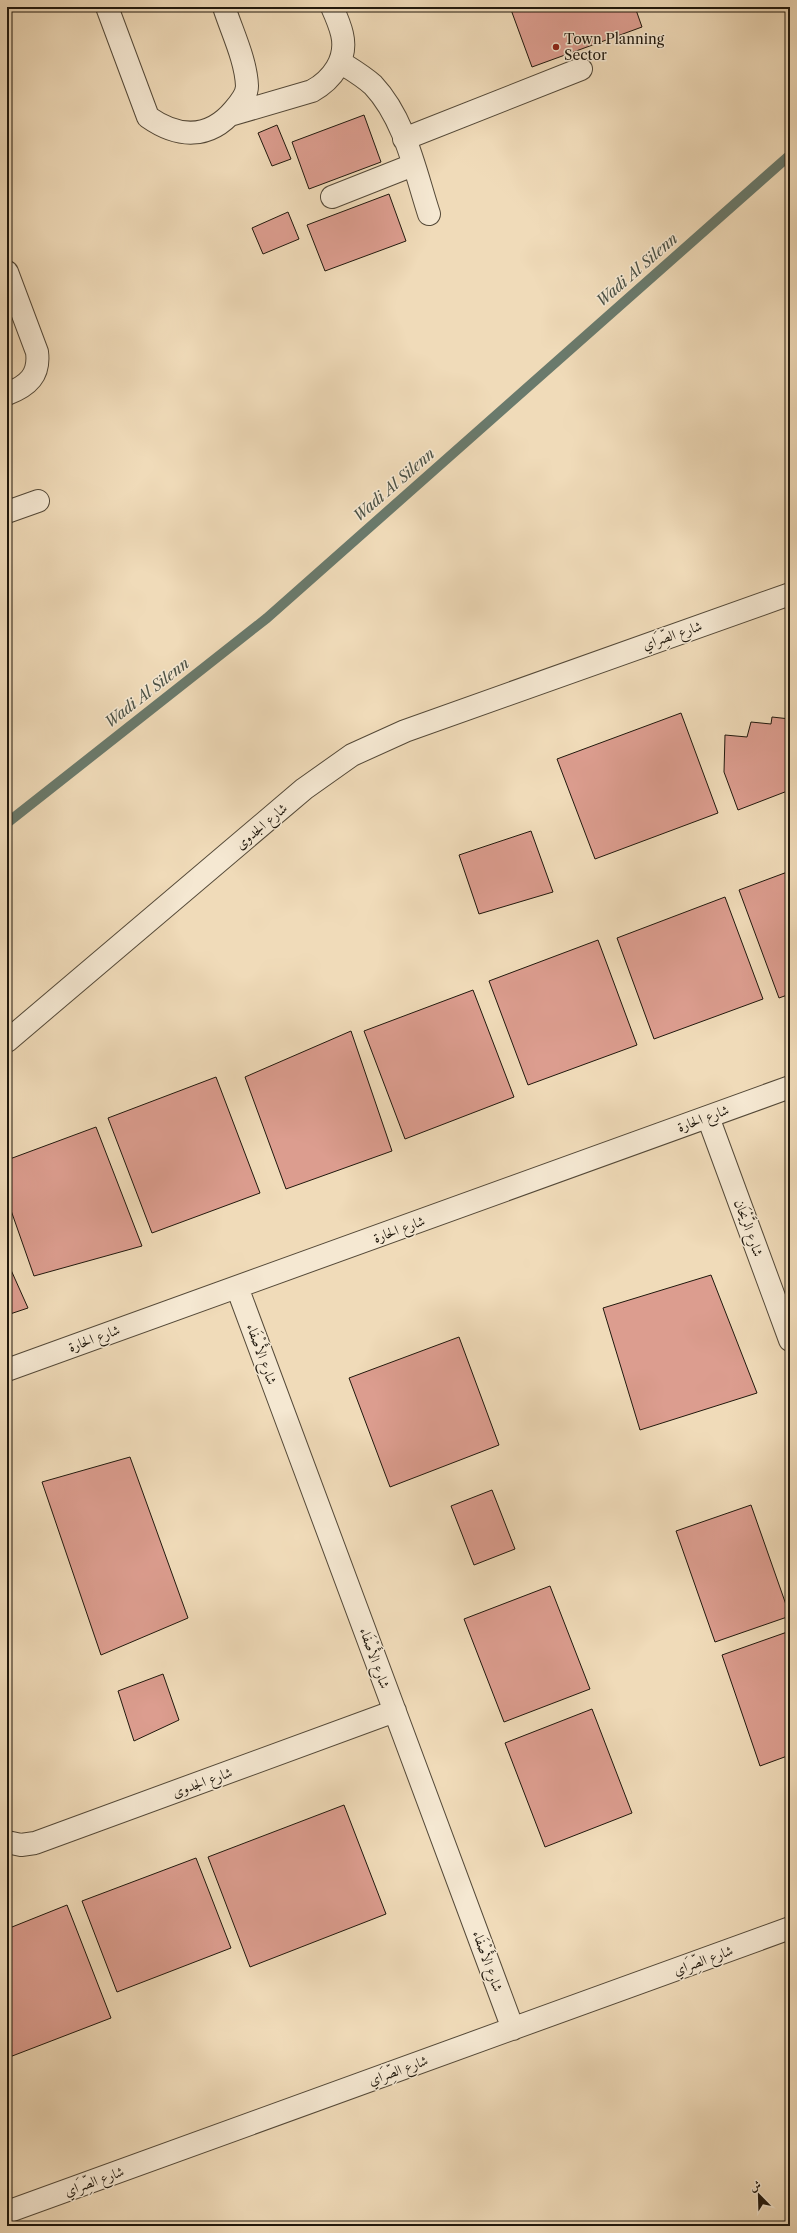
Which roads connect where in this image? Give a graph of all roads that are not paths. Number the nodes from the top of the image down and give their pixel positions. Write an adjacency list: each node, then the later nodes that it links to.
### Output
1 (107, 7): 6 (street)
2 (224, 7): 6 (street)
3 (332, 7): 4 (street)
4 (340, 62): 6 (street); 7 (street)
5 (581, 69): 7 (street)
6 (230, 115)
7 (404, 138): 8 (street)
8 (413, 165): 9 (street); 10 (street)
9 (332, 197)
10 (430, 214)
11 (7, 272): 12 (street)
12 (7, 394)
13 (38, 500): 14 (street)
14 (7, 512)
15 (790, 594): 16 (street, شارع الصِّرَاي)
16 (554, 677): 17 (street, شارع الجدوى)
17 (7, 1041)
18 (790, 1087): 19 (street, شارع الحارة)
19 (708, 1117): 20 (street, شارع الحارة); 21 (street, شارع الرَّيْحَان)
20 (237, 1287): 22 (street, شارع الحارة); 23 (street, شارع الأَصْفَاء)
21 (790, 1340)
22 (7, 1370)
23 (395, 1711): 24 (street, شارع الجدوى); 26 (street, شارع الأَصْفَاء)
24 (7, 1842)
25 (790, 1928): 26 (street, شارع الصِّرَاي)
26 (513, 2029): 27 (street, شارع الصِّرَاي)
27 (7, 2212)

